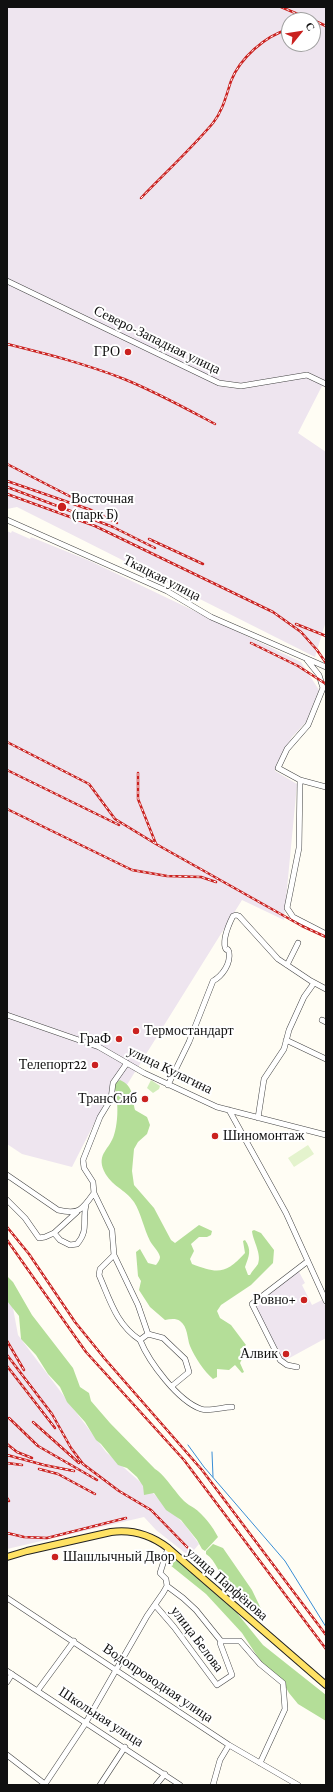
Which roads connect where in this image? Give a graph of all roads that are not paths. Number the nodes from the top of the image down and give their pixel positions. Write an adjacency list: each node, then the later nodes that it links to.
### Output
1 (7, 280): 2 (street, Северо-Западная улица)
2 (326, 384)
3 (7, 520): 4 (street, Ткацкая улица)
4 (305, 658): 5 (street, Ткацкая улица); 6 (street, Ткацкая улица)
5 (326, 667)
6 (300, 780): 7 (street); 8 (street)
7 (326, 787)
8 (326, 934)
9 (298, 943): 10 (street)
10 (287, 965): 11 (street); 17 (street)
11 (314, 983): 12 (street); 14 (street)
12 (326, 989)
13 (7, 1015): 16 (street, улица Кулагина)
14 (286, 1040): 15 (street); 19 (street)
15 (326, 1060)
16 (126, 1063): 17 (street, улица Кулагина); 22 (street)
17 (168, 1085): 18 (street, улица Кулагина)
18 (229, 1110): 19 (street, улица Кулагина); 28 (street)
19 (258, 1118): 20 (street, улица Кулагина)
20 (326, 1135)
21 (7, 1175): 25 (street)
22 (94, 1193): 24 (street); 27 (street)
23 (7, 1200): 26 (street)
24 (86, 1205): 25 (street); 26 (street)
25 (77, 1212): 26 (street)
26 (54, 1232)
27 (114, 1255): 30 (street); 31 (street)
28 (308, 1261): 29 (street); 32 (street)
29 (326, 1301)
30 (148, 1334): 31 (street); 33 (street)
31 (140, 1340): 33 (street)
32 (297, 1367)
33 (172, 1386): 34 (street)
34 (232, 1406)
35 (168, 1548): 36 (main road, улица Парфёнова); 37 (street); 46 (main road, улица Парфёнова)
36 (7, 1558)
37 (167, 1586): 39 (street); 41 (street)
38 (7, 1598): 40 (street, Водопроводная улица)
39 (155, 1605): 41 (street, улица Белова); 42 (street)
40 (74, 1641): 42 (street, Водопроводная улица); 47 (street)
41 (220, 1641): 52 (street, улица Белова)
42 (117, 1670): 48 (street); 49 (street, Водопроводная улица)
43 (7, 1671): 44 (street, Школьная улица)
44 (12, 1674): 45 (street); 47 (street, Школьная улица)
45 (7, 1682)
46 (326, 1685)
47 (38, 1690): 48 (street, Школьная улица)
48 (85, 1722): 50 (street, Школьная улица); 54 (street)
49 (229, 1746): 52 (street, Водопроводная улица); 58 (street)
50 (125, 1747): 53 (street, Школьная улица); 55 (street)
51 (7, 1755): 54 (street)
52 (260, 1763): 59 (street, Водопроводная улица)
53 (165, 1774): 56 (street); 57 (street, Школьная улица)
54 (46, 1784)
55 (100, 1785)
56 (156, 1785)
57 (180, 1785)
58 (212, 1785)
59 (298, 1785)

